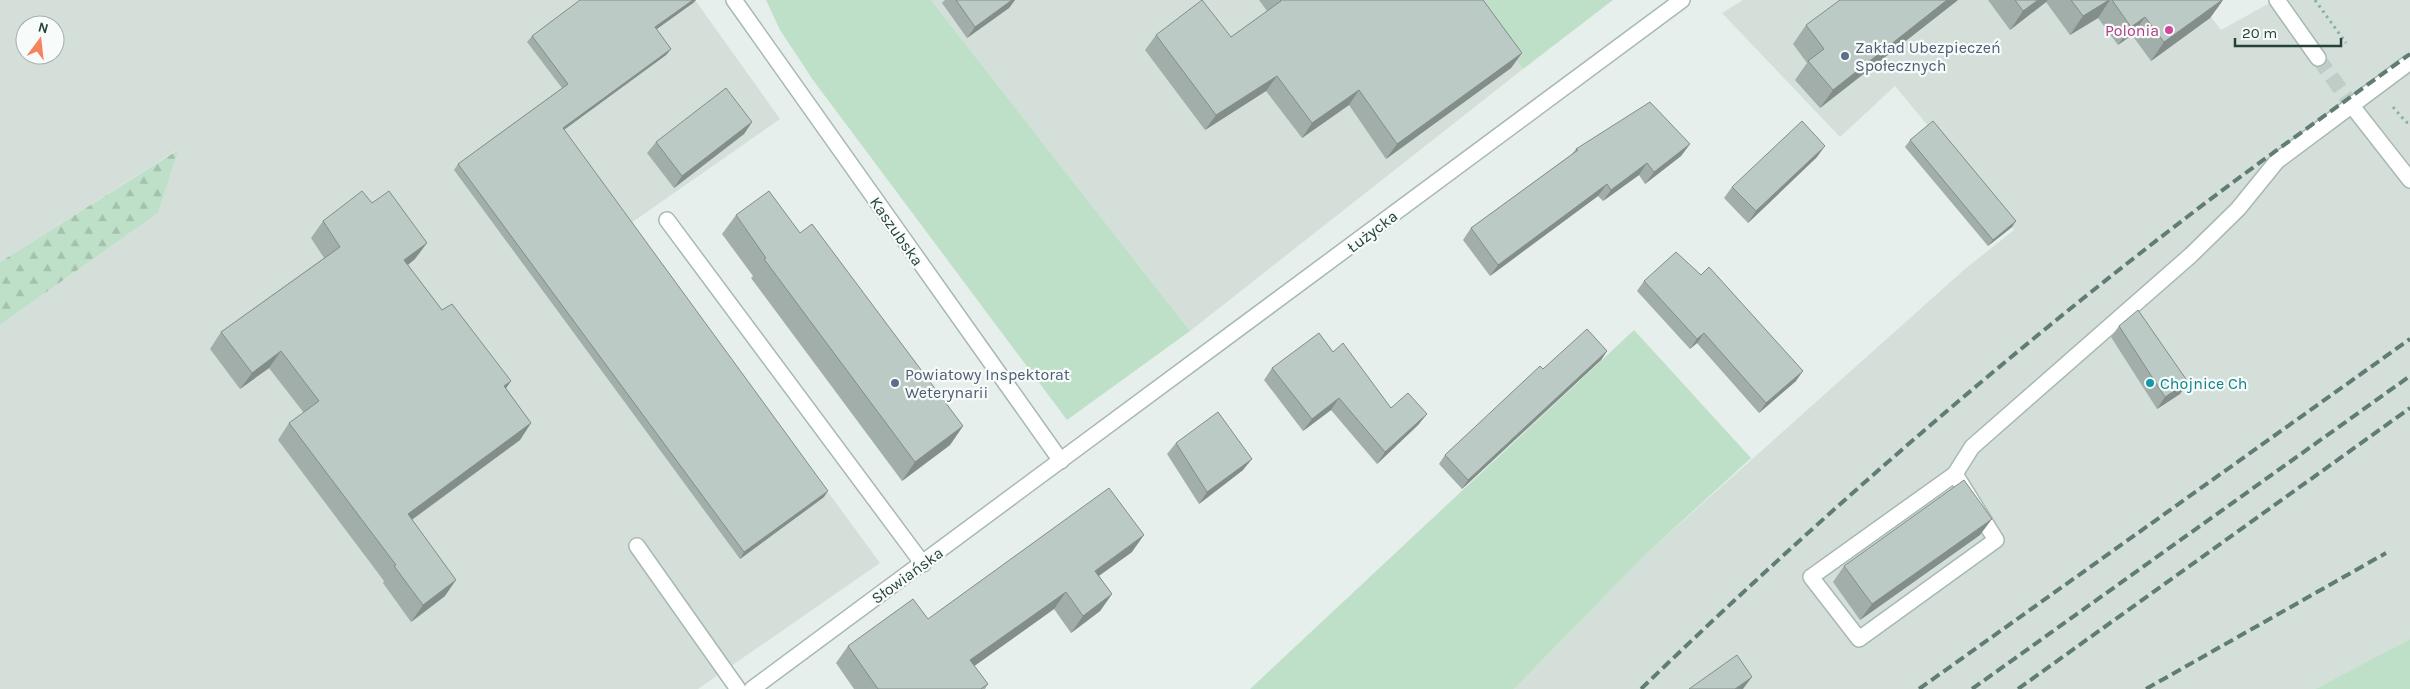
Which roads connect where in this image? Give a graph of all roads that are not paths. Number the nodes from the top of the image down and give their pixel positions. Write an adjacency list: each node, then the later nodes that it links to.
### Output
1 (734, 0): 9 (street, Kaszubska)
2 (1682, 0): 9 (street, Łużycka)
3 (2277, 0): 4 (street)
4 (2318, 58)
5 (2410, 62): 10 (street)
6 (2356, 111): 7 (street)
7 (2410, 180)
8 (667, 220): 12 (street)
9 (1061, 461): 12 (street, Słowiańska)
10 (1955, 474): 10 (street)
11 (637, 546): 14 (street)
12 (923, 564): 13 (street, Słowiańska)
13 (771, 683): 15 (street, Słowiańska)
14 (738, 689)
15 (752, 689)

